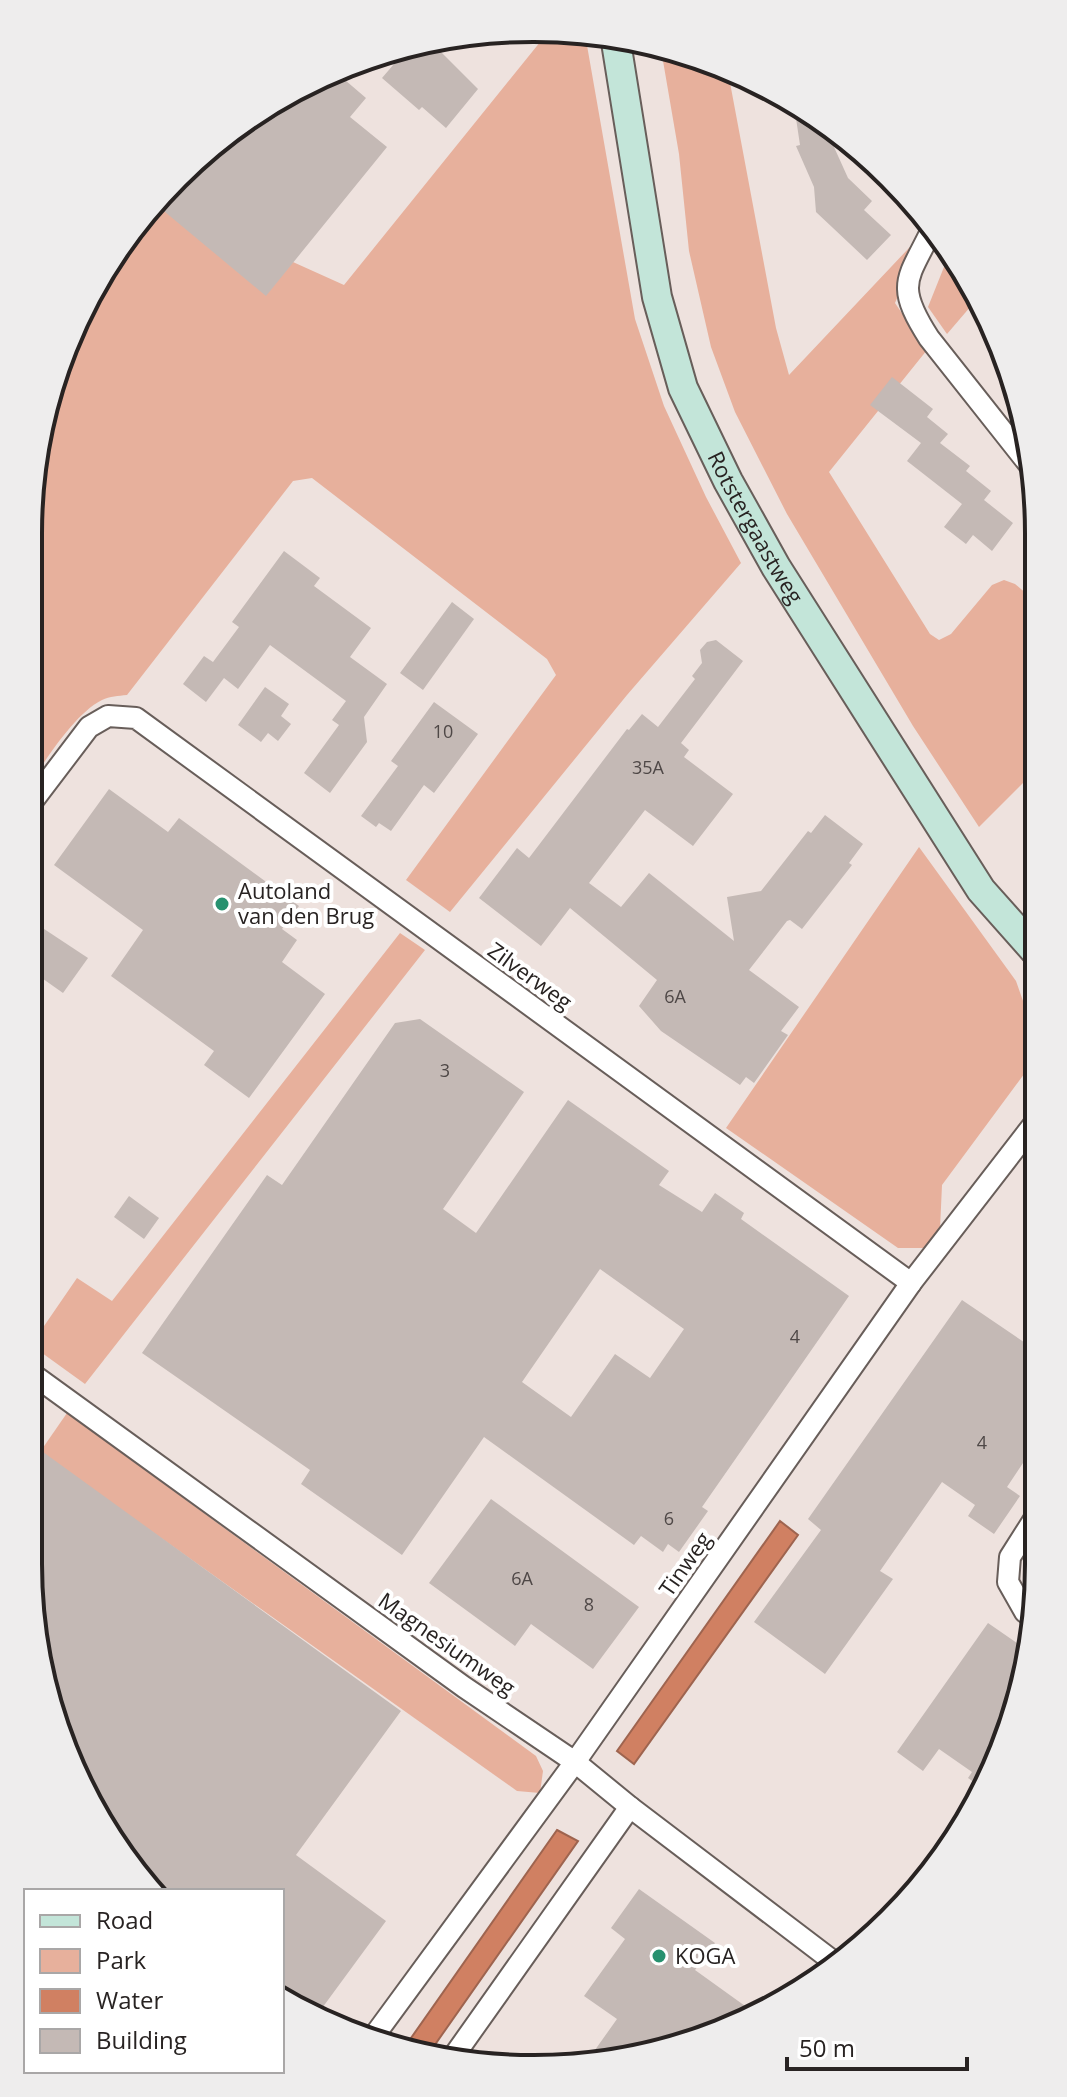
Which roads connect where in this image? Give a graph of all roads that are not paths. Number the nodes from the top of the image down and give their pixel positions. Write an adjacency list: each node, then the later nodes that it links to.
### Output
1 (617, 49): 5 (street, Rotstergaastweg)
2 (927, 239): 3 (street)
3 (1018, 451)
4 (42, 789): 7 (street, Zilverweg)
5 (1025, 940)
6 (1025, 1136): 7 (street, Tinweg)
7 (911, 1283): 11 (street, Tinweg)
8 (42, 1381): 11 (street, Magnesiumweg)
9 (1025, 1533): 10 (street)
10 (1023, 1608)
11 (575, 1762): 12 (street, Magnesiumweg); 14 (street, Tinweg)
12 (630, 1807): 13 (street, Magnesiumweg); 15 (street)
13 (827, 1957)
14 (379, 2030)
15 (459, 2049)

